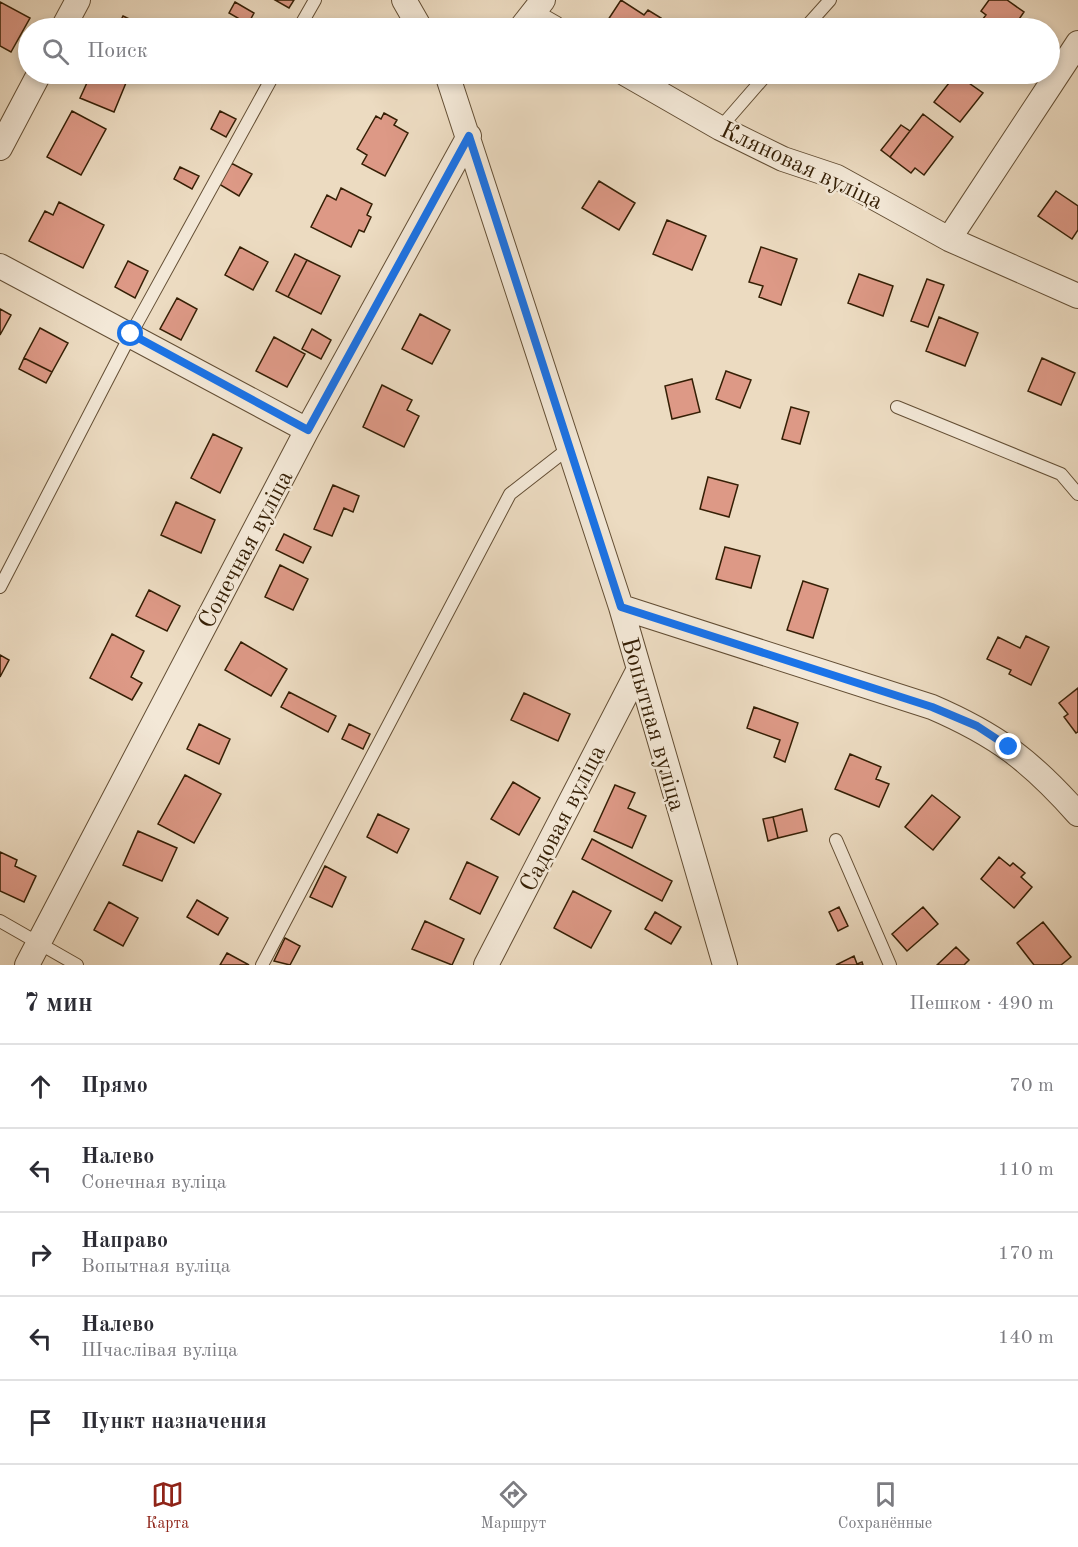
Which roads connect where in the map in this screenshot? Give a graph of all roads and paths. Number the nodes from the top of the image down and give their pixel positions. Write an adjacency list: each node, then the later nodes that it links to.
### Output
1 (78, 0): 5 (street)
2 (315, 0): 6 (lane)
3 (404, 0): 7 (street)
4 (830, 0): 8 (lane)
5 (68, 18)
6 (305, 18)
7 (414, 18)
8 (814, 18)
9 (1078, 44): 10 (street)
10 (1060, 71)
11 (34, 84): 19 (street)
12 (268, 84): 23 (lane)
13 (453, 84): 18 (street, Вопытная вуліца)
14 (643, 84): 17 (street, Кляновая вуліца)
15 (758, 84): 17 (lane)
16 (1052, 84): 20 (street)
17 (720, 128): 20 (street, Кляновая вуліца)
18 (469, 136): 25 (street, Сонечная вуліца); 26 (street, Вопытная вуліца)
19 (0, 148)
20 (949, 239): 22 (street, Кляновая вуліца)
21 (0, 266): 23 (street)
22 (1078, 296)
23 (131, 334): 25 (street); 28 (lane)
24 (897, 407): 27 (lane)
25 (308, 430): 34 (street, Сонечная вуліца)
26 (569, 448): 29 (street, Вопытная вуліца); 37 (lane)
27 (1078, 494)
28 (0, 586)
29 (621, 607): 30 (street, Вопытная вуліца); 31 (street)
30 (638, 671): 38 (street, Садовая вуліца); 39 (street, Вопытная вуліца)
31 (1078, 814)
32 (836, 840): 40 (lane)
33 (0, 921): 34 (lane)
34 (38, 944): 35 (street, Сонечная вуліца); 36 (lane)
35 (27, 965)
36 (77, 965)
37 (262, 965)
38 (486, 965)
39 (725, 965)
40 (890, 965)

